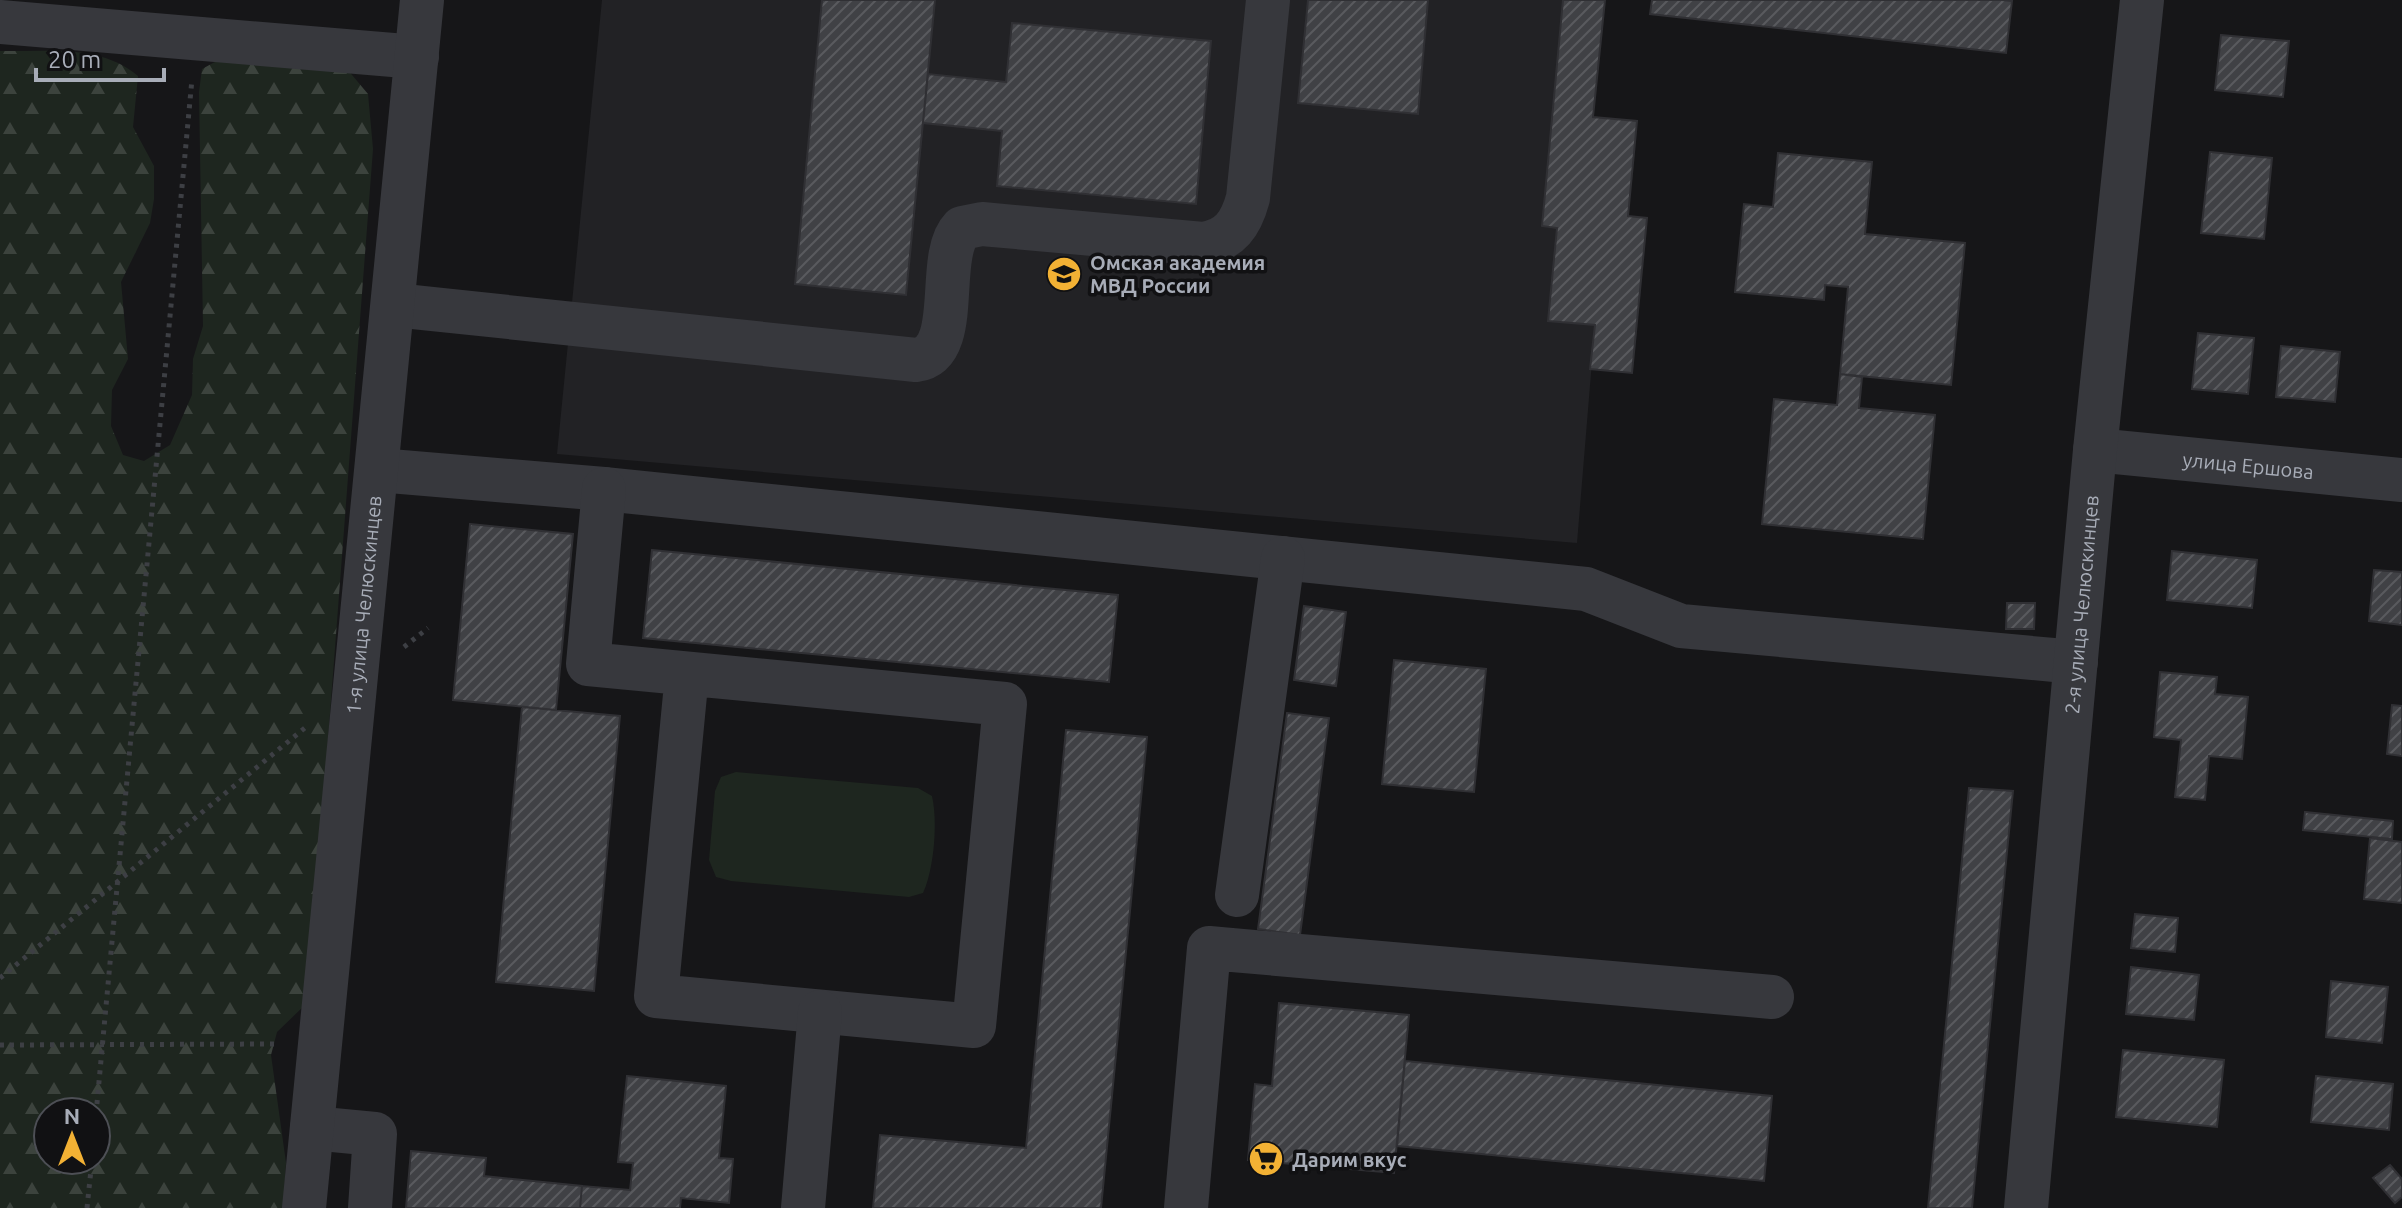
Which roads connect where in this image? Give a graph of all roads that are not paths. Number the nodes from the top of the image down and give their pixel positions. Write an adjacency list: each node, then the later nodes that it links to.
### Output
1 (422, 0): 5 (street, 1-я улица Челюскинцев)
2 (1268, 0): 6 (street)
3 (2142, 0): 7 (street, 2-я улица Челюскинцев)
4 (0, 22): 5 (street)
5 (417, 57): 6 (street, 1-я улица Челюскинцев)
6 (394, 305): 8 (street, 1-я улица Челюскинцев)
7 (2095, 450): 9 (street, улица Ершова); 12 (street, 2-я улица Челюскинцев)
8 (378, 470): 10 (street); 17 (street, 1-я улица Челюскинцев)
9 (2402, 480)
10 (604, 489): 11 (street); 13 (street)
11 (1283, 558): 12 (street); 14 (street)
12 (2076, 662): 22 (street, 2-я улица Челюскинцев)
13 (687, 674): 16 (street); 16 (street)
14 (1237, 895)
15 (1772, 997): 21 (street)
16 (820, 1012): 20 (street)
17 (312, 1128): 18 (street, 1-я улица Челюскинцев); 19 (street)
18 (304, 1208)
19 (370, 1208)
20 (803, 1208)
21 (1186, 1208)
22 (2026, 1208)

